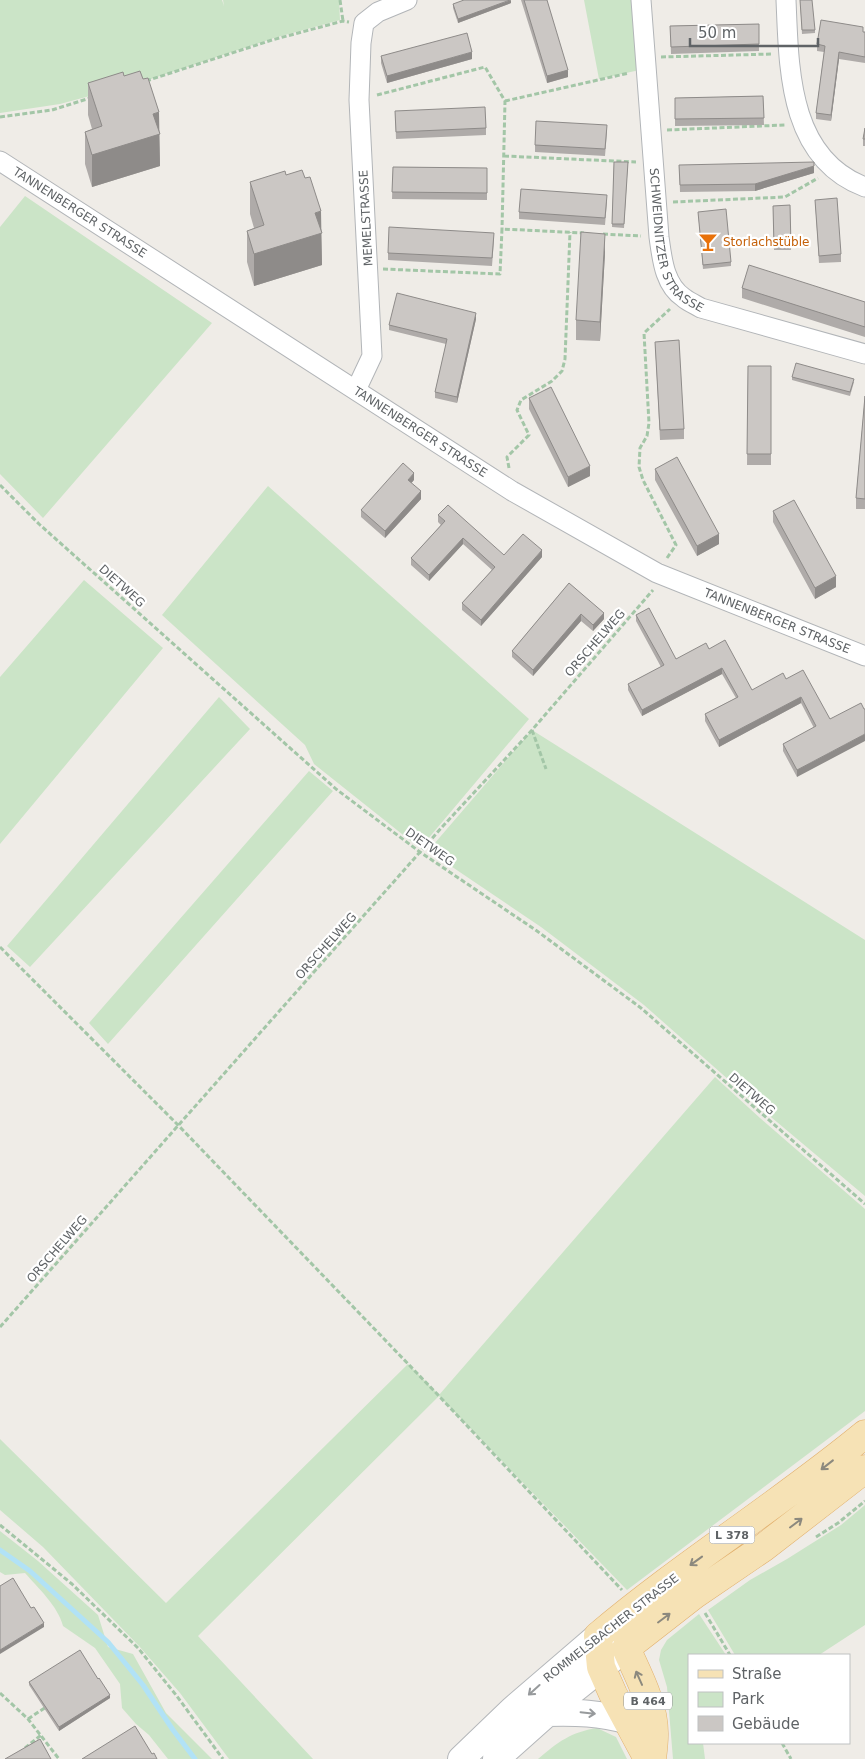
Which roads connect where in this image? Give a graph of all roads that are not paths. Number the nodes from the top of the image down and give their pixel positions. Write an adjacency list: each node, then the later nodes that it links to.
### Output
1 (407, 0): 7 (street, MEMELSTRASSE)
2 (641, 0): 6 (street, SCHWEIDNITZER STRASSE)
3 (786, 0): 5 (street)
4 (0, 161): 7 (street, TANNENBERGER STRASSE)
5 (865, 187)
6 (865, 354)
7 (356, 390): 8 (street, TANNENBERGER STRASSE)
8 (865, 656)
9 (865, 1434): 11 (main road, ROMMELSBACHER STRASSE / L 378, one-way to 11)
10 (865, 1469): 12 (main road, ROMMELSBACHER STRASSE / L 378, one-way to 10)
11 (598, 1636): 12 (main road); 13 (main road, B 464); 16 (main road, ROMMELSBACHER STRASSE / L 378, one-way to 16)
12 (626, 1648): 13 (main road, ROMMELSBACHER STRASSE / L 378); 19 (main road, B 464, one-way to 12)
13 (601, 1667): 14 (main road, ROMMELSBACHER STRASSE / L 378); 15 (main road, B 464)
14 (546, 1714): 15 (main road, B 464, one-way to 15); 17 (main road, ROMMELSBACHER STRASSE / L 378)
15 (629, 1721): 18 (main road, B 464)
16 (461, 1759)
17 (496, 1759)
18 (648, 1759)
19 (652, 1759)

